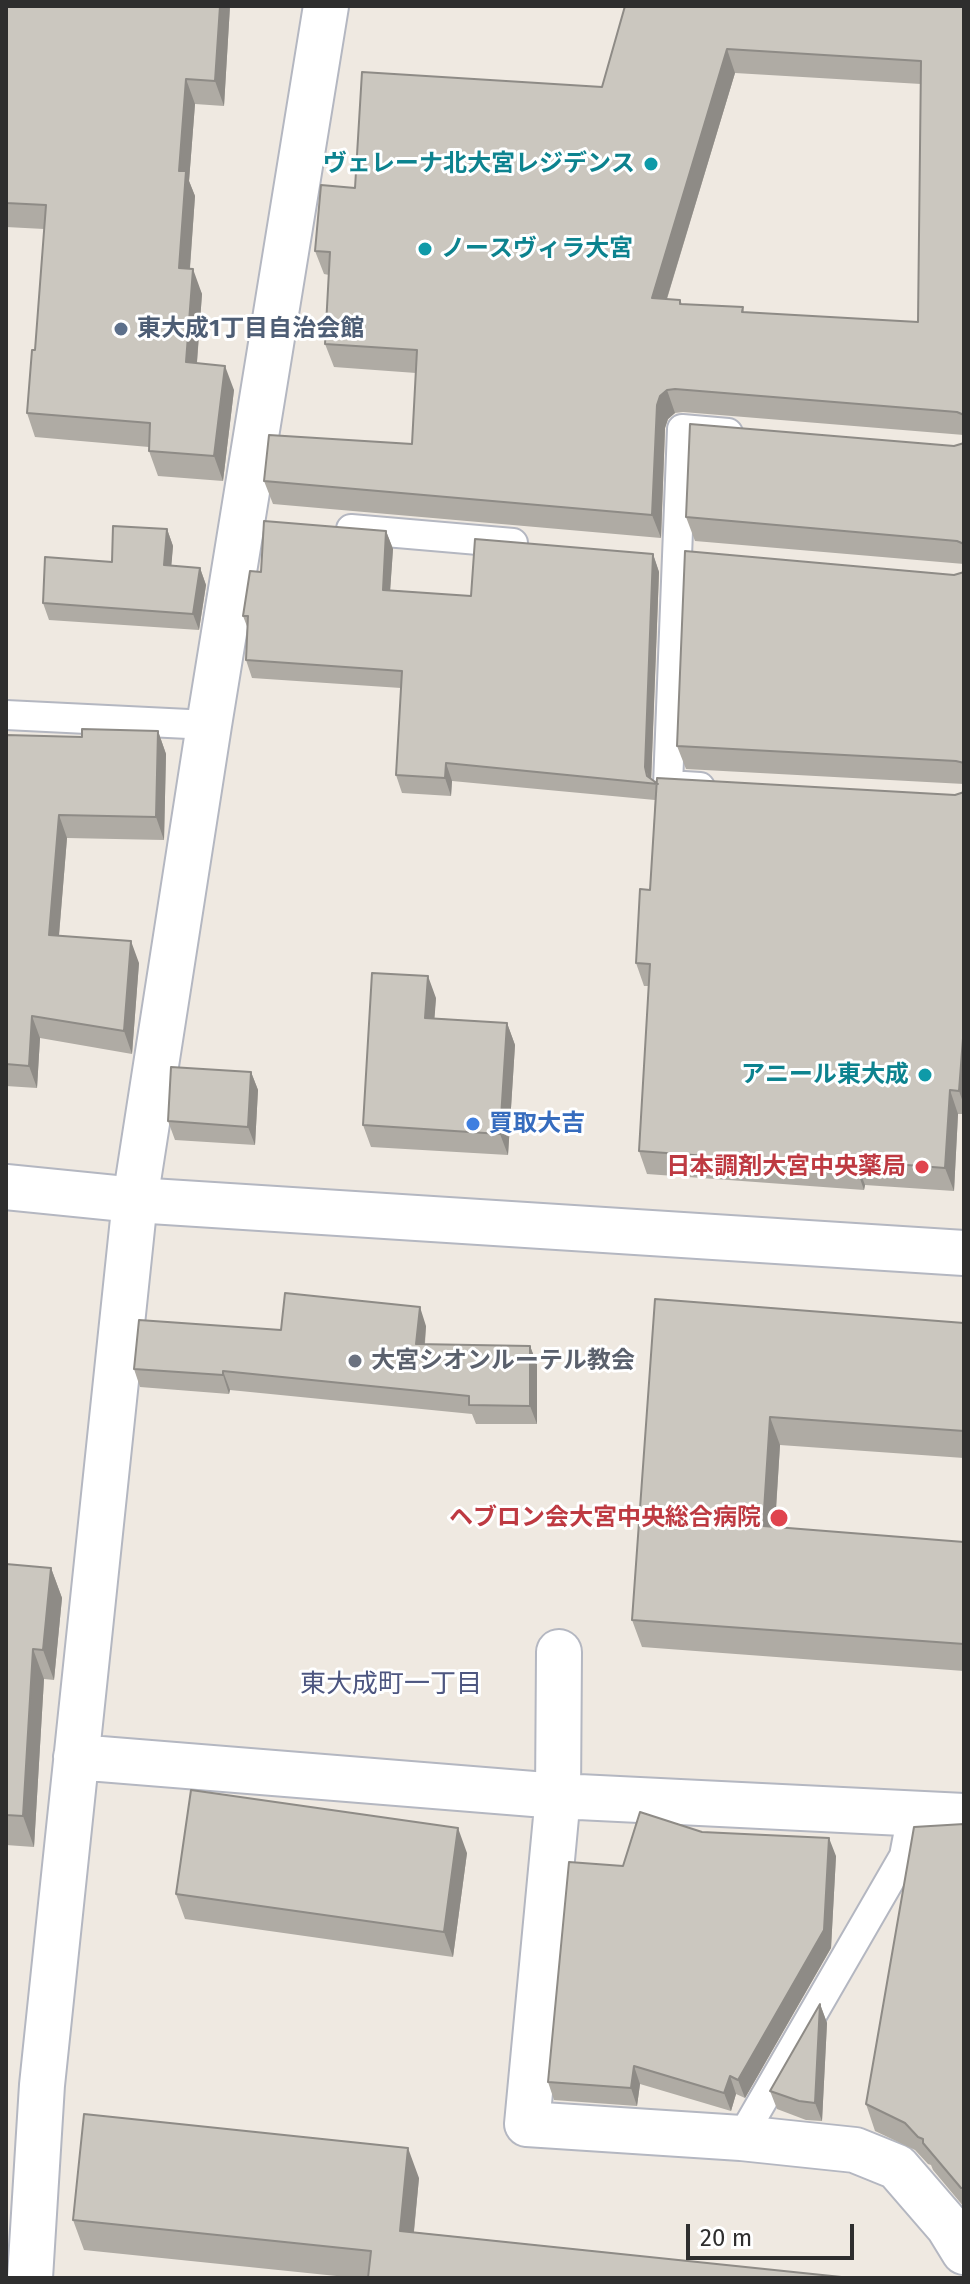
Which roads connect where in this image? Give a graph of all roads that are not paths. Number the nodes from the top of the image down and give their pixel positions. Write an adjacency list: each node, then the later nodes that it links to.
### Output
1 (326, 6): 9 (street)
2 (760, 435): 6 (lane)
3 (321, 526): 4 (lane)
4 (537, 545)
5 (644, 554): 6 (lane)
6 (675, 556): 7 (lane); 10 (lane)
7 (706, 559)
8 (6, 715): 9 (lane)
9 (209, 725): 12 (street)
10 (731, 788)
11 (6, 1187): 12 (street)
12 (135, 1200): 13 (street); 15 (street)
13 (964, 1253)
14 (559, 1652): 16 (street)
15 (76, 1757): 16 (street); 21 (street)
16 (558, 1796): 17 (street); 19 (street)
17 (912, 1814): 18 (street); 19 (lane)
18 (964, 1816)
19 (741, 2138): 20 (street)
20 (964, 2252)
21 (23, 2253)

